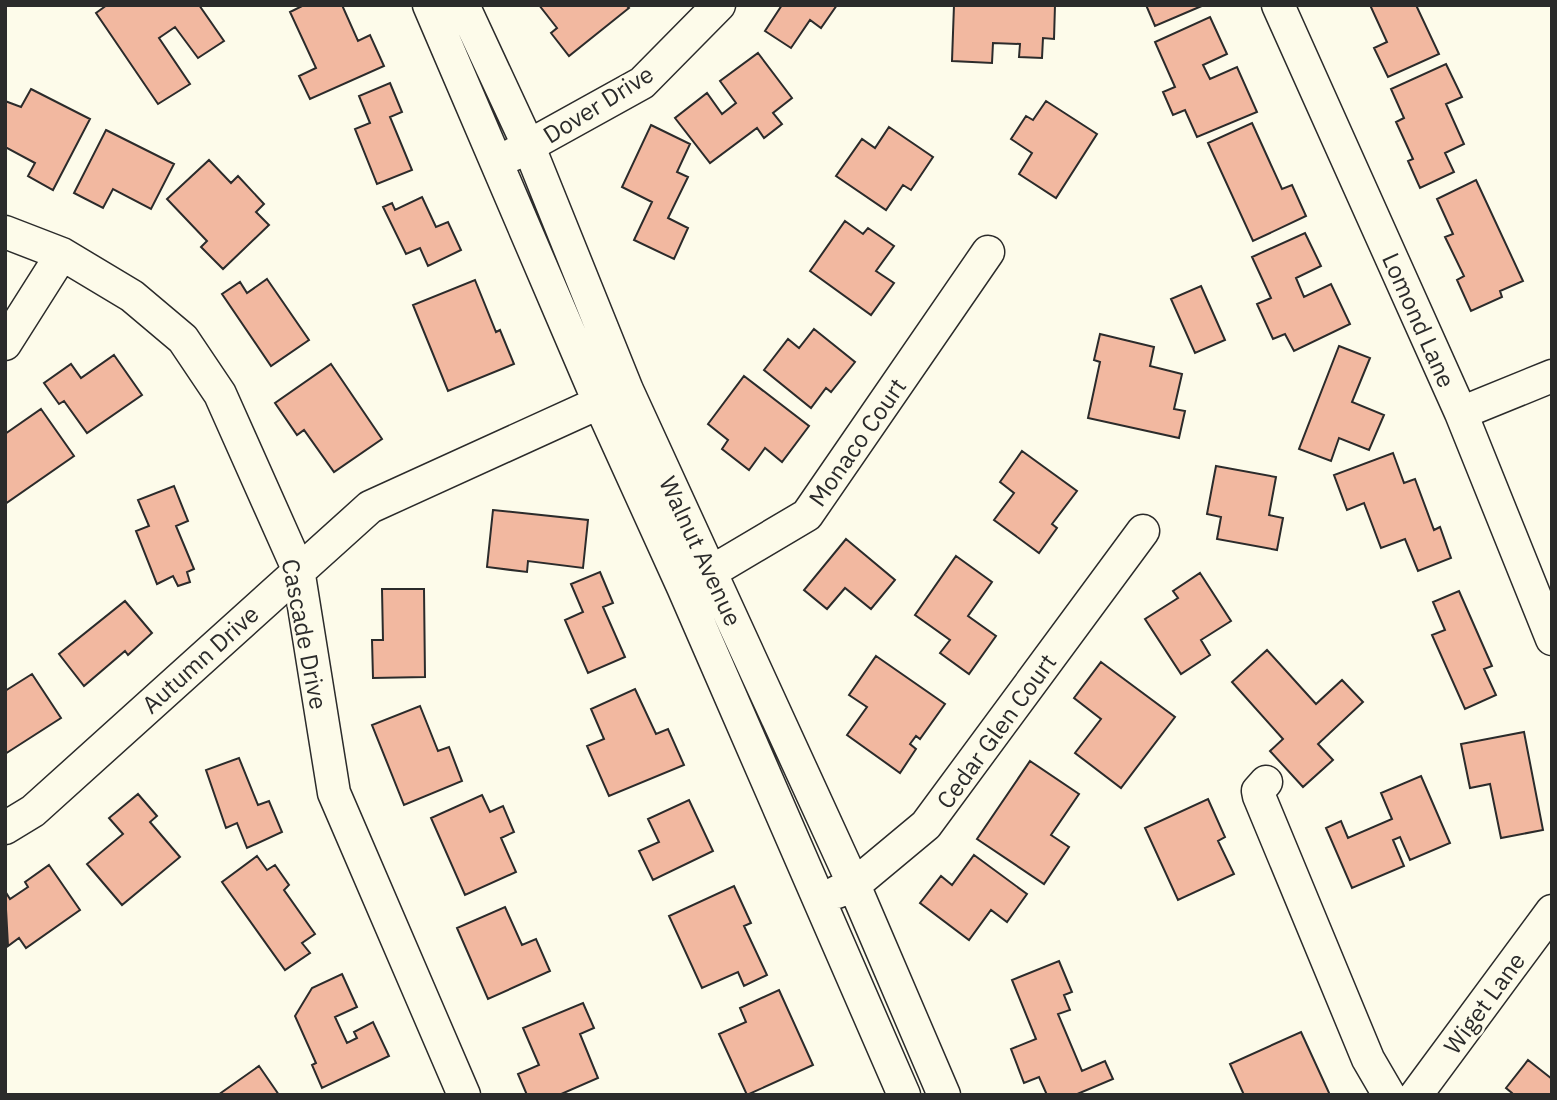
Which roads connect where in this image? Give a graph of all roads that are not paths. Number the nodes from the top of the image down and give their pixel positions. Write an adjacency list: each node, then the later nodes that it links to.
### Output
1 (429, 5): 6 (street, Walnut Avenue)
2 (463, 5): 5 (street, Walnut Avenue)
3 (719, 5): 5 (street, Dover Drive)
4 (1278, 5): 13 (street, Lomond Lane)
5 (529, 147): 6 (street, Dover Drive); 12 (street, Walnut Avenue)
6 (499, 162): 12 (street, Walnut Avenue)
7 (5, 232): 9 (street, Cascade Drive)
8 (989, 251): 16 (street, Monaco Court)
9 (62, 254): 10 (street); 15 (street, Cascade Drive)
10 (5, 344)
11 (1552, 376): 13 (street)
12 (613, 396): 15 (street, Autumn Drive); 16 (street, Walnut Avenue); 17 (street, Walnut Avenue)
13 (1461, 413): 18 (street, Lomond Lane)
14 (1143, 531): 21 (street, Cedar Glen Court)
15 (298, 569): 20 (street, Autumn Drive); 24 (street, Cascade Drive)
16 (712, 573): 17 (street, Monaco Court); 21 (street, Walnut Avenue)
17 (683, 587): 22 (street, Walnut Avenue)
18 (1552, 639)
19 (1266, 782): 27 (street)
20 (5, 828)
21 (854, 885): 22 (street, Cedar Glen Court); 26 (street, Walnut Avenue)
22 (820, 900): 25 (street, Walnut Avenue)
23 (1552, 911): 28 (street, Wiget Lane)
24 (456, 1091)
25 (904, 1095)
26 (944, 1095)
27 (1389, 1095)
28 (1416, 1095)

